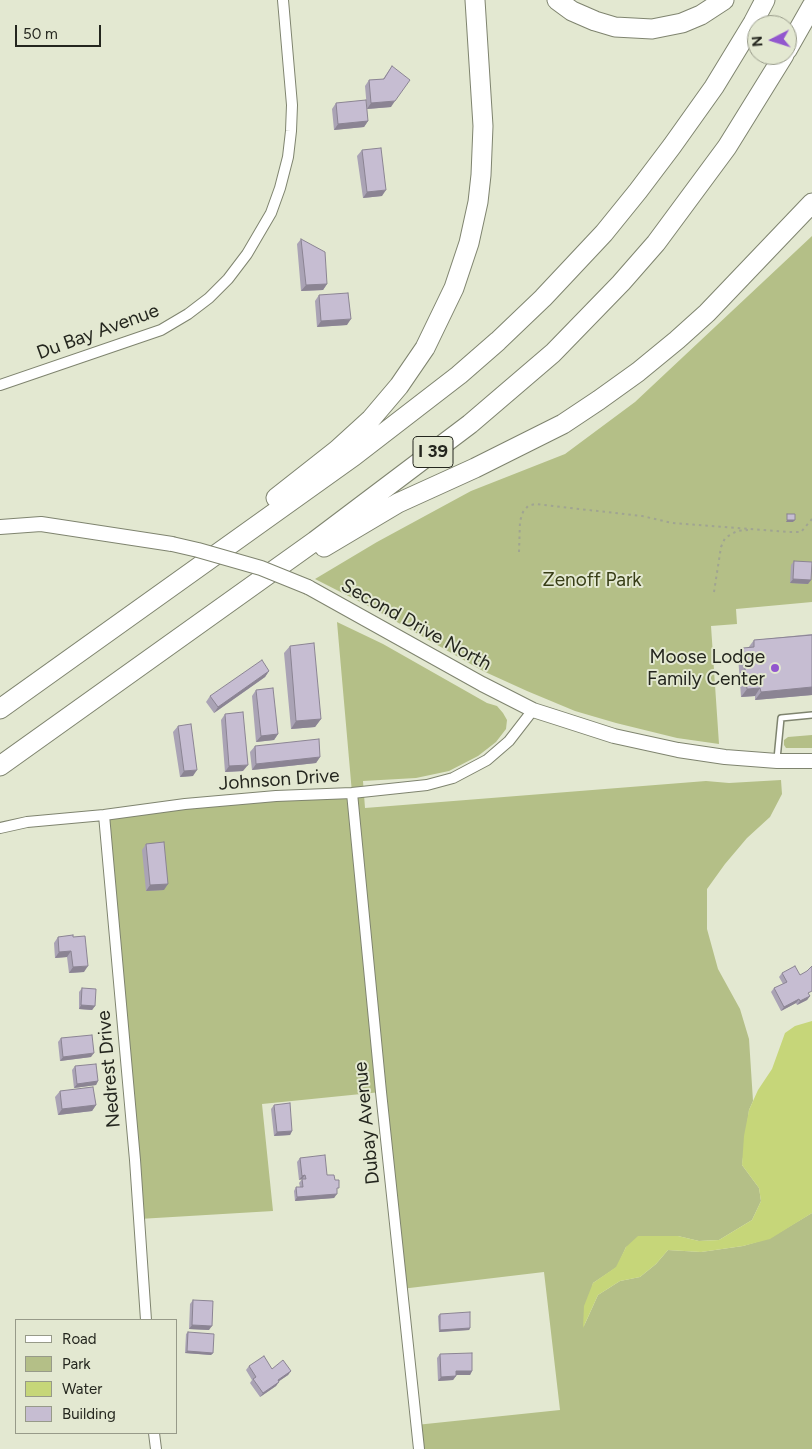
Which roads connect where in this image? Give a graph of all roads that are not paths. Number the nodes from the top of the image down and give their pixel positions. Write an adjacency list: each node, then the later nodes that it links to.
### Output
1 (282, 0): 10 (street, Du Bay Avenue)
2 (475, 0): 12 (highway)
3 (557, 0): 4 (highway)
4 (724, 0)
5 (765, 0): 12 (highway, I 39)
6 (812, 6): 7 (highway)
7 (797, 32)
8 (778, 65): 13 (highway, I 39)
9 (812, 203): 13 (highway)
10 (0, 385)
11 (0, 527): 15 (street, Second Drive North, bridge)
12 (210, 559): 14 (highway, I 39)
13 (278, 567): 19 (highway, I 39)
14 (0, 709)
15 (533, 710): 17 (street, Second Drive North); 20 (street, Johnson Drive)
16 (812, 715): 17 (lane)
17 (777, 761): 18 (street, Second Drive North)
18 (812, 761)
19 (0, 766)
20 (352, 793): 21 (street, Johnson Drive); 26 (street, Dubay Avenue)
21 (104, 815): 22 (street, Johnson Drive); 23 (street, Nedrest Drive)
22 (0, 828)
23 (146, 1319)
24 (154, 1434): 25 (street)
25 (156, 1449)
26 (419, 1449)

